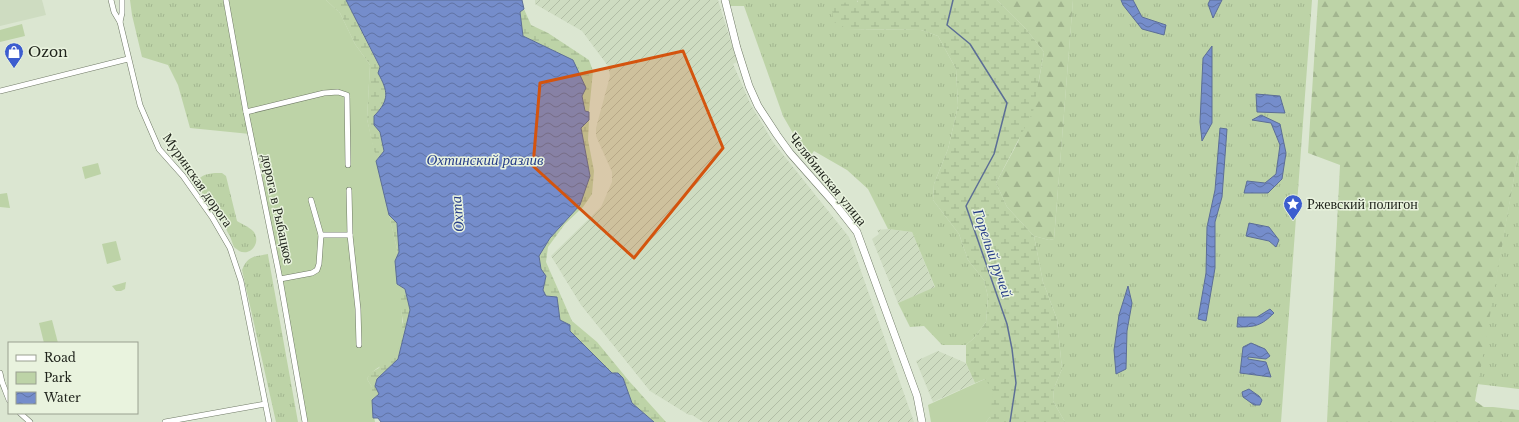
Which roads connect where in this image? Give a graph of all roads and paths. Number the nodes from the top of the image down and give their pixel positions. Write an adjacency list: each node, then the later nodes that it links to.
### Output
1 (111, 0): 5 (street, Муринская дорога)
2 (122, 0): 5 (street, Муринская дорога)
3 (226, 0): 8 (street, дорога в Рыбацкое)
4 (725, 0): 24 (street, Челябинская улица)
5 (120, 22): 6 (street, Муринская дорога)
6 (128, 59): 7 (street); 18 (street, Муринская дорога)
7 (0, 91)
8 (246, 112): 9 (street); 14 (street, дорога в Рыбацкое)
9 (348, 165)
10 (349, 190): 13 (street)
11 (311, 200): 12 (street)
12 (321, 235): 13 (street); 14 (street)
13 (350, 235): 15 (street)
14 (280, 279): 23 (street, дорога в Рыбацкое)
15 (359, 345)
16 (0, 373): 17 (street)
17 (8, 397)
18 (265, 404): 21 (street); 22 (street, Муринская дорога)
19 (21, 414): 20 (street)
20 (30, 422)
21 (165, 422)
22 (269, 422)
23 (305, 422)
24 (922, 422)

